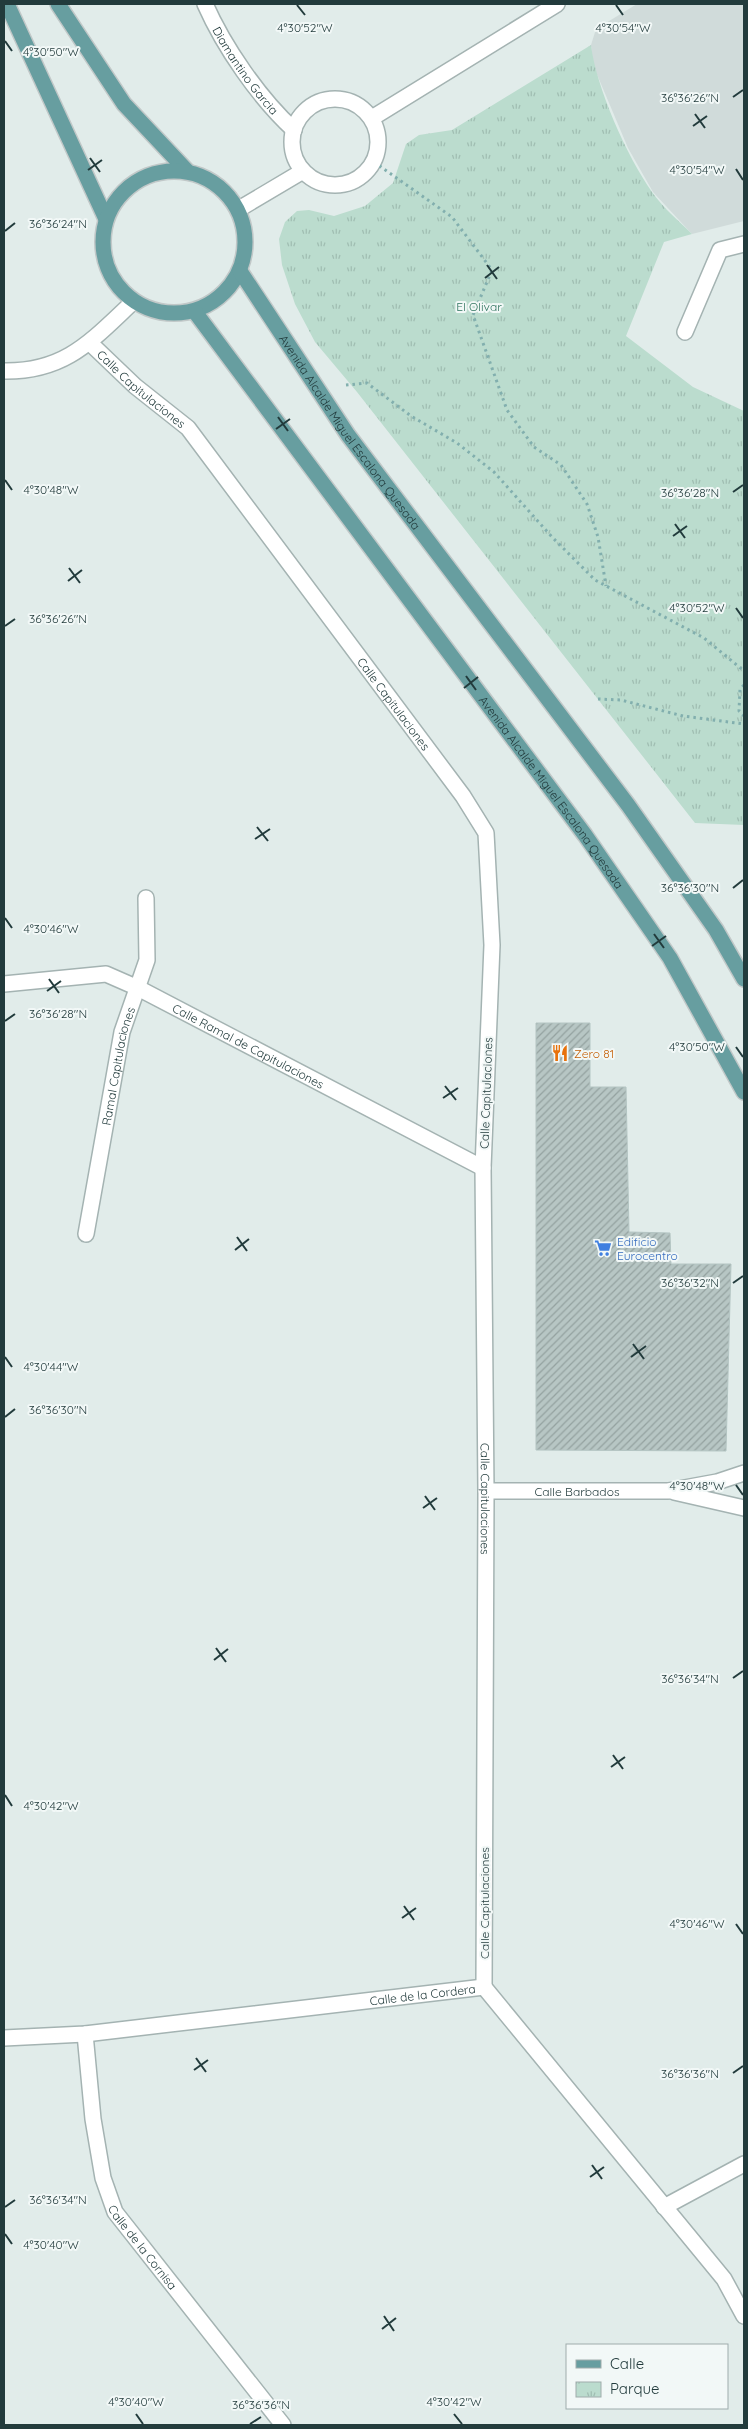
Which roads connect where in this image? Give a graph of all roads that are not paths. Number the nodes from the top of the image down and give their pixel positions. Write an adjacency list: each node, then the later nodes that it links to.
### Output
1 (7, 4): 10 (main road)
2 (58, 4): 7 (main road)
3 (205, 4): 6 (street, Diamantino Garcia)
4 (557, 4): 5 (street)
5 (372, 118): 6 (street); 8 (street)
6 (294, 130): 8 (street)
7 (187, 171): 9 (main road); 10 (main road)
8 (304, 171): 9 (street)
9 (239, 209): 12 (main road)
10 (106, 219): 13 (main road)
11 (744, 244): 15 (street)
12 (240, 271): 14 (main road); 19 (main road, Avenida Alcalde Miguel Escalona Quesada)
13 (134, 301): 14 (main road); 16 (street)
14 (195, 312): 22 (main road, Avenida Alcalde Miguel Escalona Quesada)
15 (684, 332)
16 (90, 342): 17 (street); 23 (street, Calle Capitulaciones)
17 (4, 371)
18 (146, 898): 21 (street, Ramal Capitulaciones)
19 (744, 979)
20 (4, 984): 21 (street, Calle Ramal de Capitulaciones)
21 (138, 988): 23 (street, Calle Ramal de Capitulaciones); 24 (street, Ramal Capitulaciones)
22 (744, 1092)
23 (483, 1168): 26 (street, Calle Capitulaciones)
24 (86, 1234)
25 (744, 1473): 27 (street, Calle Barbados)
26 (486, 1491): 27 (street, Calle Barbados); 29 (street, Calle Capitulaciones)
27 (668, 1491): 28 (street, Calle Barbados)
28 (744, 1508)
29 (484, 1987): 30 (street, Calle de la Cordera); 33 (street, Calle de la Cordera)
30 (85, 2034): 31 (street, Calle de la Cordera); 35 (street, Calle de la Cornisa)
31 (4, 2038)
32 (744, 2164): 33 (street)
33 (664, 2207): 34 (street, Calle de la Cordera)
34 (744, 2316)
35 (284, 2425)

